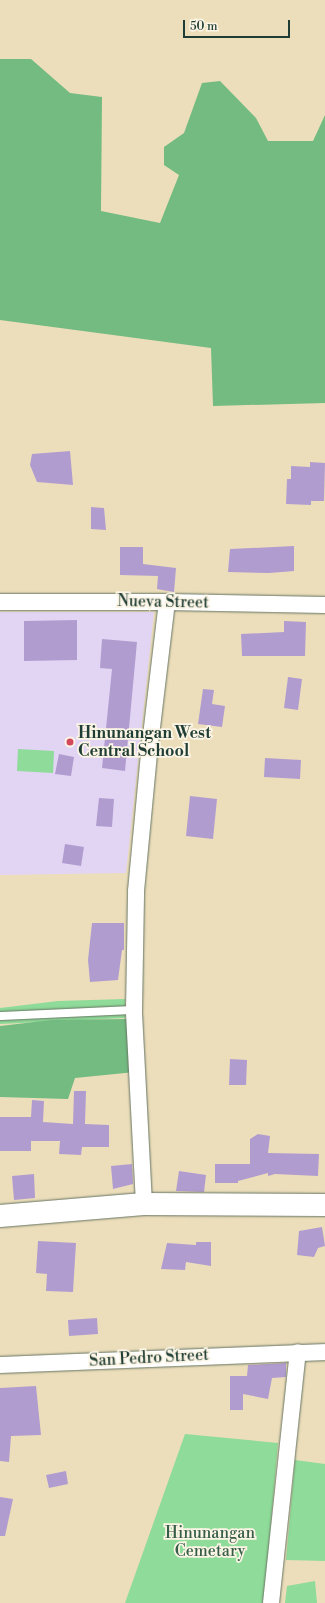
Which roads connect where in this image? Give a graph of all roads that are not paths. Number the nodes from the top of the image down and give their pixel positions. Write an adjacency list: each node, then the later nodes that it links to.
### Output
1 (0, 602): 2 (street, Nueva Street)
2 (167, 602): 3 (street, Nueva Street); 4 (street)
3 (325, 605)
4 (134, 1010): 5 (lane); 6 (street)
5 (0, 1016)
6 (144, 1204): 7 (main road); 8 (main road)
7 (325, 1205)
8 (0, 1216)
9 (298, 1352): 10 (street, San Pedro Street); 11 (street, San Pedro Street); 12 (street)
10 (325, 1352)
11 (0, 1365)
12 (271, 1603)

